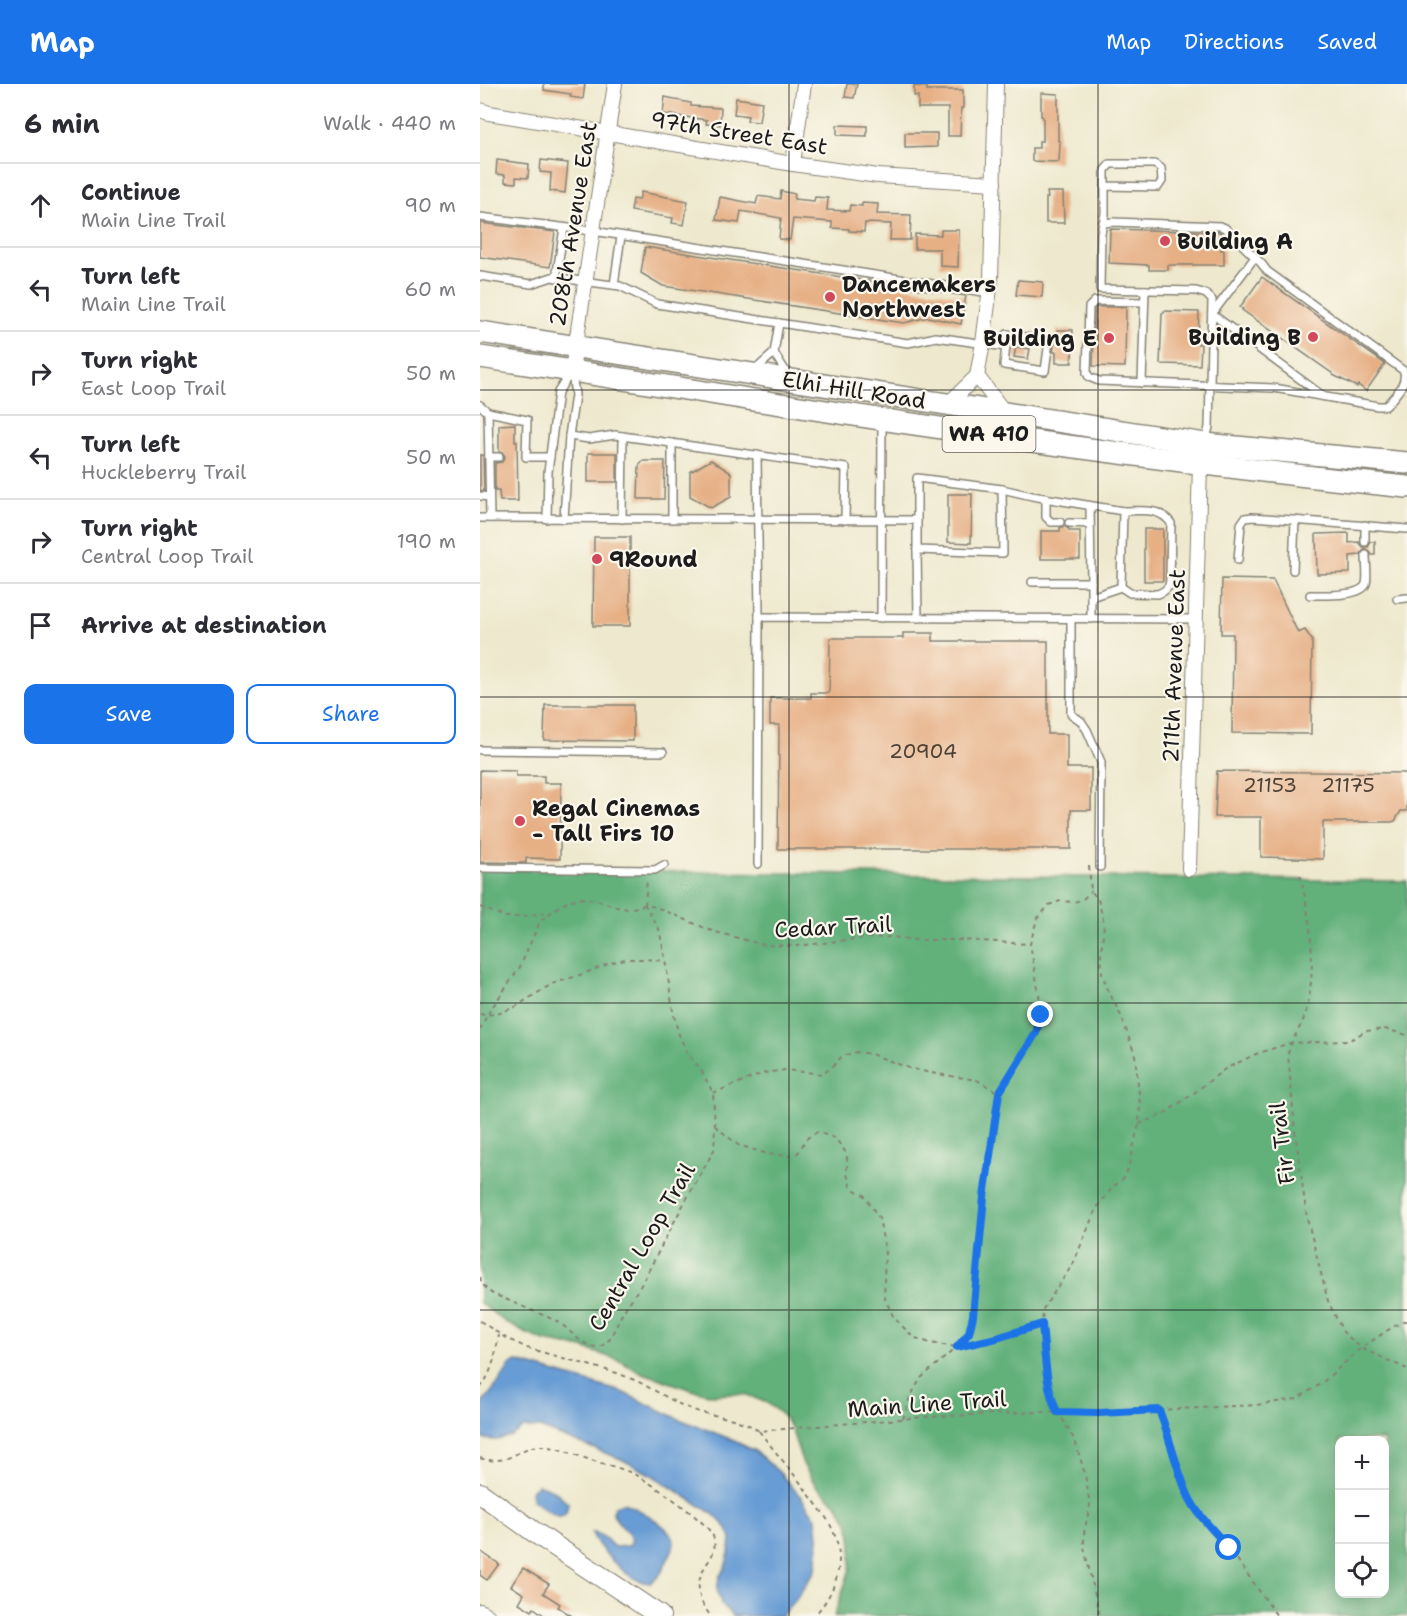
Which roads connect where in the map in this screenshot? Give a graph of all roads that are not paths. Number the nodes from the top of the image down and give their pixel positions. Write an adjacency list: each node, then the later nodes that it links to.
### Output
1 (615, 84): 5 (street, 208th Avenue East)
2 (804, 84): 6 (street)
3 (996, 84): 7 (street)
4 (480, 110): 5 (street, 97th Street East)
5 (608, 133): 6 (street, 97th Street East); 12 (street, 208th Avenue East)
6 (793, 164): 7 (street, 97th Street East)
7 (994, 183): 20 (street)
8 (1105, 186): 8 (lane); 10 (lane)
9 (480, 217): 11 (lane)
10 (1103, 223): 14 (lane); 19 (lane)
11 (564, 228): 12 (lane); 16 (lane)
12 (593, 231): 13 (lane); 17 (street, 208th Avenue East)
13 (621, 236): 18 (lane); 20 (lane)
14 (1255, 257): 22 (lane); 36 (lane)
15 (480, 276): 16 (lane)
16 (556, 278): 17 (lane)
17 (586, 282): 18 (lane); 26 (street, 208th Avenue East)
18 (614, 285): 23 (lane)
19 (1144, 290): 21 (lane); 22 (lane)
20 (990, 293): 25 (street)
21 (1144, 302): 34 (lane); 34 (lane)
22 (1212, 314): 35 (lane); 36 (lane)
23 (779, 323): 25 (lane); 28 (lane)
24 (480, 332): 26 (main road, Elhi Hill Road / WA 410)
25 (983, 344): 27 (lane); 32 (street)
26 (576, 346): 30 (street, 208th Avenue East); 31 (main road, Elhi Hill Road / WA 410)
27 (1006, 347): 27 (lane)
28 (774, 353): 31 (lane); 33 (lane)
29 (480, 357): 30 (main road, Elhi Hill Road / WA 410)
30 (572, 370): 41 (main road, Elhi Hill Road / WA 410); 42 (lane); 51 (lane)
31 (751, 374): 33 (main road, Elhi Hill Road / WA 410)
32 (976, 376): 37 (street); 40 (street)
33 (791, 380): 37 (main road, Elhi Hill Road / WA 410)
34 (1142, 383): 35 (lane)
35 (1210, 387): 36 (lane); 45 (lane)
36 (1326, 397)
37 (948, 404): 40 (main road, Elhi Hill Road / WA 410)
38 (480, 405): 39 (lane)
39 (488, 412): 47 (lane); 50 (lane)
40 (1005, 413): 45 (main road, Elhi Hill Road / WA 410)
41 (882, 419): 45 (main road, Elhi Hill Road / WA 410); 68 (lane)
42 (569, 436): 43 (lane); 63 (lane)
43 (623, 436): 44 (lane); 64 (lane)
44 (672, 443): 46 (lane); 65 (lane)
45 (1203, 454): 52 (main road, Elhi Hill Road / WA 410); 53 (main road, Elhi Hill Road / WA 410); 93 (street, 211th Avenue East)
46 (758, 455): 66 (lane); 67 (lane)
47 (489, 457): 48 (lane); 56 (lane)
48 (499, 457)
49 (517, 457): 50 (lane)
50 (526, 457): 51 (lane)
51 (550, 457): 62 (lane)
52 (1407, 464)
53 (1407, 486)
54 (1002, 489): 57 (lane); 69 (lane); 77 (lane)
55 (480, 496): 56 (lane)
56 (489, 497): 61 (lane)
57 (1046, 498): 58 (lane); 71 (lane)
58 (1090, 506): 59 (lane); 73 (lane)
59 (1123, 511): 83 (lane); 83 (lane)
60 (480, 518): 61 (lane)
61 (490, 518): 62 (lane)
62 (547, 519): 63 (lane)
63 (564, 519): 64 (lane)
64 (622, 519): 65 (lane)
65 (672, 519): 66 (lane)
66 (758, 520): 67 (lane); 88 (lane)
67 (845, 520): 68 (lane)
68 (880, 520): 69 (lane); 89 (lane)
69 (917, 520): 77 (lane)
70 (1295, 520): 74 (lane); 79 (lane); 80 (lane)
71 (1060, 522)
72 (1069, 523): 73 (lane)
73 (1090, 524): 82 (lane)
74 (1365, 525): 75 (lane); 76 (lane)
75 (1407, 529)
76 (1365, 542)
77 (917, 550): 90 (lane)
78 (1366, 555): 84 (lane)
79 (1238, 560)
80 (1293, 570)
81 (1032, 582): 82 (lane)
82 (1091, 582): 85 (lane)
83 (1121, 587): 85 (lane)
84 (1310, 595)
85 (1092, 597): 92 (lane)
86 (1407, 598): 87 (lane)
87 (1397, 599)
88 (759, 617): 89 (lane); 96 (lane)
89 (881, 618): 90 (lane)
90 (918, 618): 91 (lane)
91 (1071, 619): 92 (lane); 98 (lane)
92 (1092, 619): 93 (lane)
93 (1196, 620): 100 (street, 211th Avenue East)
94 (480, 750): 95 (lane)
95 (663, 752)
96 (758, 864)
97 (664, 865): 99 (lane)
98 (1100, 867)
99 (480, 868)
100 (1189, 869)
101 (480, 1493): 104 (main road)
102 (480, 1611): 103 (street)
103 (488, 1616)
104 (660, 1616)

